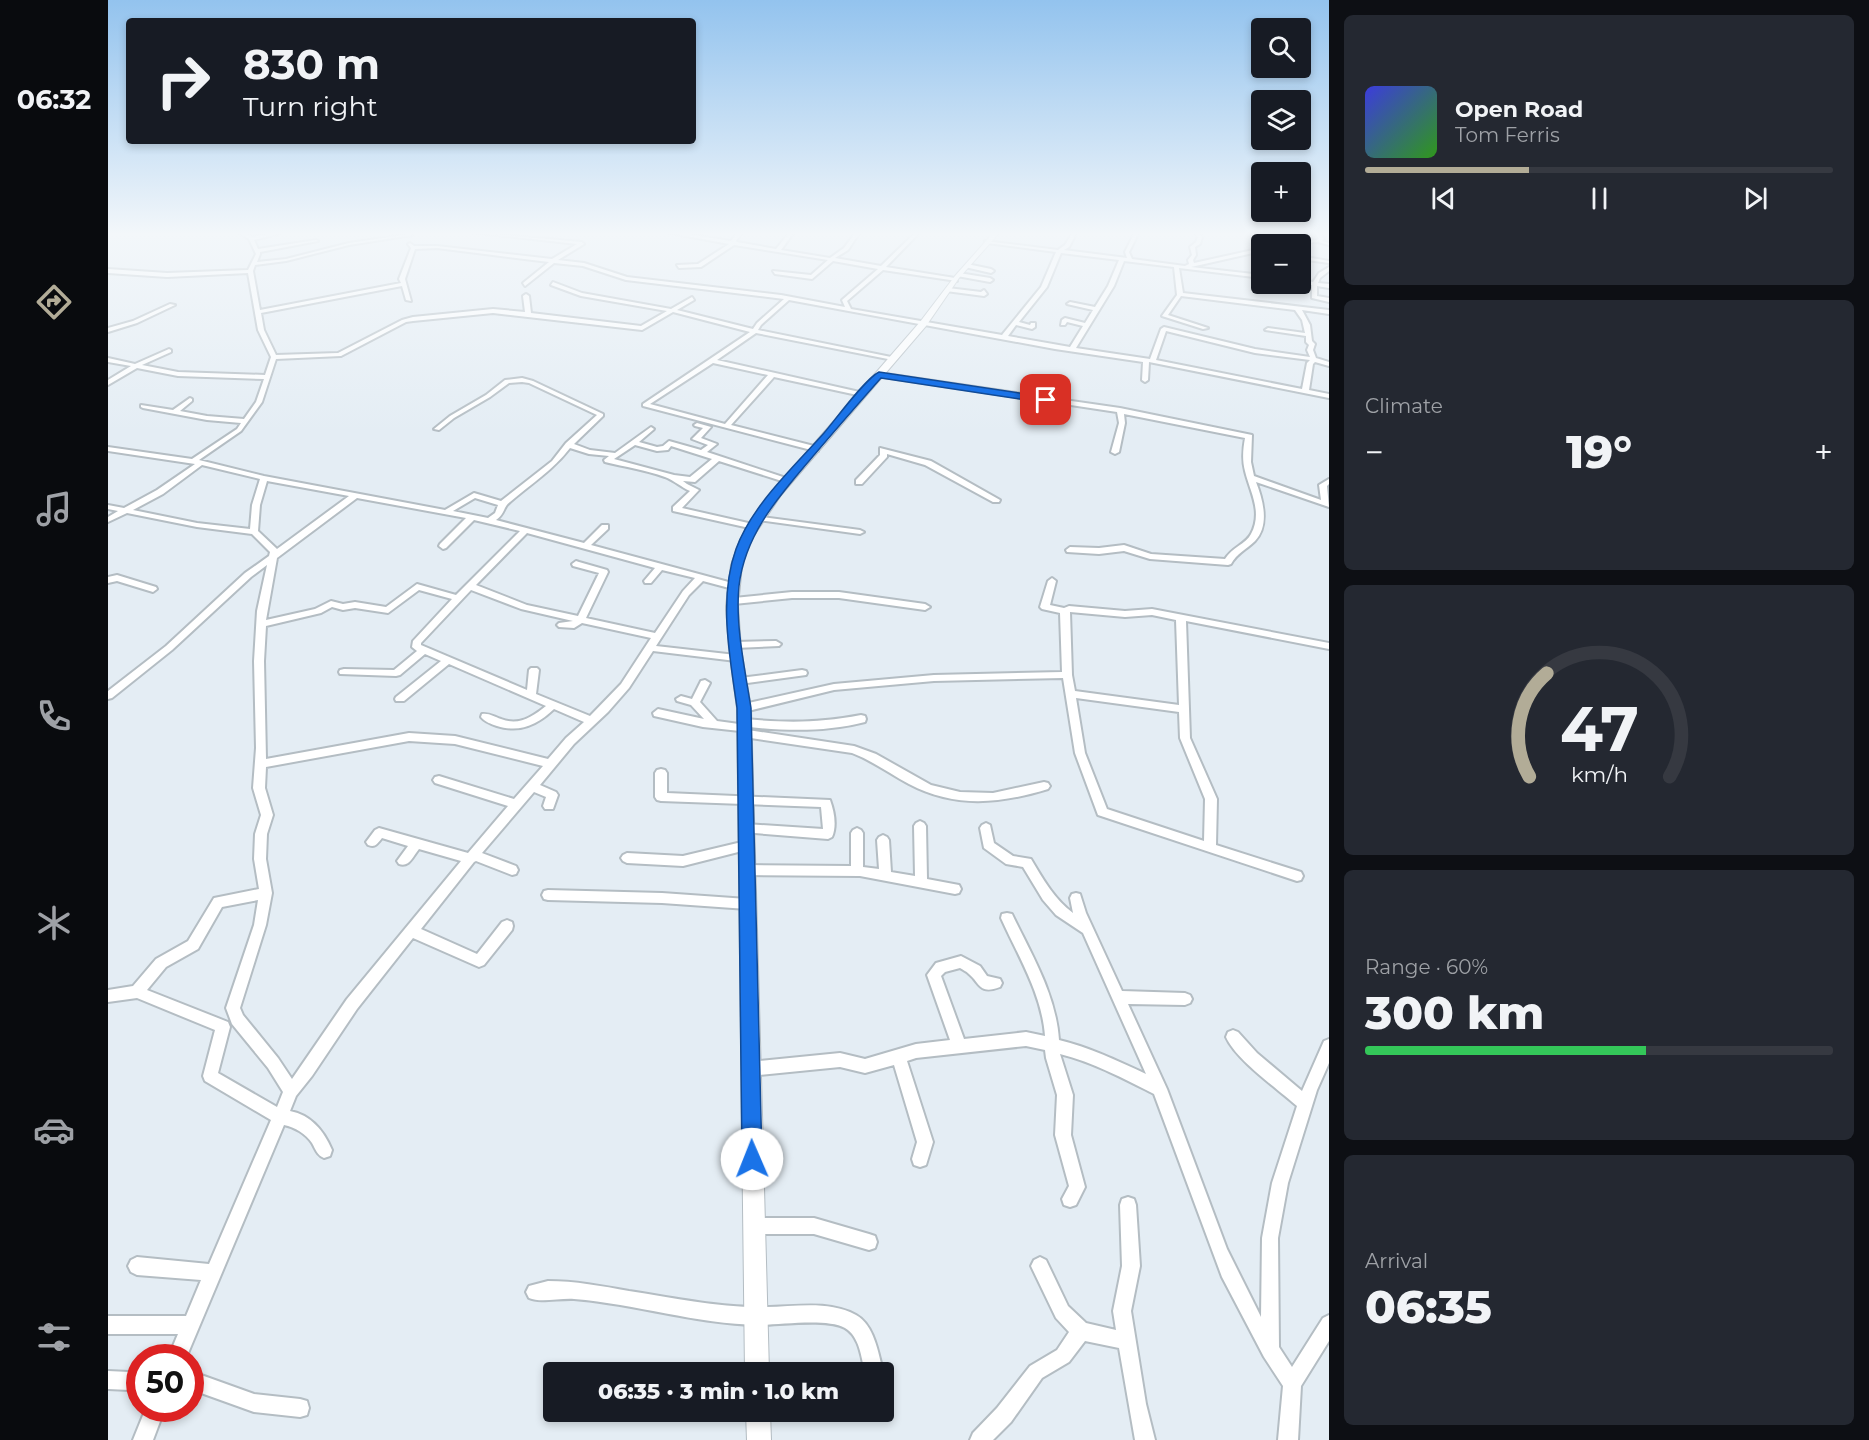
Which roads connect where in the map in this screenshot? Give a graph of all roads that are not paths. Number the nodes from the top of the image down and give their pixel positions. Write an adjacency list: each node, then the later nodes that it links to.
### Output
1 (257, 299): 20 (street)
2 (325, 299): 20 (street)
3 (526, 299): 22 (street)
4 (609, 299): 19 (street)
5 (692, 299): 19 (street)
6 (787, 299): 34 (street)
7 (794, 299): 18 (street)
8 (846, 299): 18 (street)
9 (941, 299): 25 (main road)
10 (1034, 299): 26 (street)
11 (1102, 299): 16 (street)
12 (1176, 299): 31 (street)
13 (1210, 299): 17 (street)
14 (1070, 304): 16 (street)
15 (172, 305): 32 (street)
16 (1095, 309): 29 (street)
17 (1297, 309): 21 (street); 35 (street)
18 (849, 310): 25 (street)
19 (674, 311): 30 (street); 34 (street)
20 (259, 312): 40 (street)
21 (1329, 312)
22 (528, 314): 24 (street); 30 (street)
23 (396, 320): 24 (street)
24 (404, 321): 40 (street)
25 (924, 323): 36 (street); 41 (main road)
26 (1014, 324): 27 (street); 36 (street)
27 (1034, 324)
28 (1063, 324): 29 (street)
29 (1085, 325): 38 (street)
30 (642, 328): 37 (street)
31 (1205, 328)
32 (108, 330)
33 (1268, 330): 35 (street)
34 (755, 331): 41 (street); 45 (street)
35 (1309, 335): 42 (street)
36 (1004, 337): 38 (street)
37 (641, 339)
38 (1072, 349): 44 (street)
39 (169, 351): 47 (street)
40 (274, 357): 50 (street)
41 (893, 358): 49 (main road)
42 (1314, 359): 44 (street); 46 (street); 53 (street)
43 (108, 360): 47 (street)
44 (1149, 360): 51 (street); 53 (street)
45 (712, 362): 48 (street); 62 (street)
46 (1329, 364)
47 (138, 366): 50 (street); 52 (street)
48 (772, 375): 54 (street); 62 (street)
49 (879, 375): 54 (main road); 58 (street)
50 (267, 376): 60 (street)
51 (1145, 380)
52 (108, 383)
53 (1305, 392): 55 (street)
54 (862, 394): 66 (main road)
55 (1329, 396)
56 (190, 400): 59 (street)
57 (143, 406): 59 (street)
58 (1120, 410): 68 (street); 74 (street)
59 (175, 411): 60 (street)
60 (246, 421): 71 (street)
61 (696, 425): 69 (street)
62 (728, 428): 66 (street)
63 (437, 429): 64 (street)
64 (569, 445): 65 (street); 80 (street)
65 (630, 446): 69 (street); 72 (street)
66 (815, 449): 75 (main road)
67 (108, 450): 71 (street)
68 (1115, 452)
69 (702, 453): 70 (street)
70 (718, 458): 72 (street); 75 (street)
71 (197, 462): 73 (street); 83 (street)
72 (672, 477): 88 (street)
73 (264, 478): 78 (street); 90 (street)
74 (1251, 478): 81 (street); 95 (street)
75 (788, 480): 88 (main road)
76 (1329, 481): 81 (street)
77 (859, 482): 79 (street)
78 (356, 495): 84 (street); 96 (street)
79 (996, 500)
80 (503, 504): 84 (street); 87 (street)
81 (1326, 504)
82 (108, 507): 83 (street)
83 (124, 511): 86 (street); 90 (street)
84 (445, 513): 85 (street)
85 (471, 518): 87 (street); 93 (street)
86 (108, 520)
87 (488, 521): 91 (street)
88 (756, 523): 92 (street); 105 (main road)
89 (605, 527): 94 (street)
90 (254, 532): 96 (street)
91 (524, 532): 94 (street); 103 (street)
92 (860, 532)
93 (443, 546)
94 (585, 547): 98 (street)
95 (1070, 550)
96 (272, 557): 111 (street); 127 (street)
97 (576, 564): 110 (street)
98 (662, 566): 99 (street); 101 (street)
99 (701, 577): 105 (street); 113 (street)
100 (108, 580): 104 (street)
101 (648, 581)
102 (1052, 581): 108 (street)
103 (470, 586): 106 (street); 110 (street)
104 (153, 589)
105 (733, 594): 107 (street); 118 (main road)
106 (458, 598): 111 (street); 117 (street)
107 (925, 607)
108 (1065, 611): 109 (street); 123 (street)
109 (1181, 617): 115 (street); 133 (street)
110 (581, 620): 112 (street); 113 (street)
111 (261, 624): 140 (street)
112 (562, 625)
113 (658, 637): 116 (street)
114 (776, 644): 118 (street)
115 (1329, 646)
116 (650, 648): 118 (street); 137 (street)
117 (423, 651): 119 (street); 121 (street)
118 (736, 652): 124 (main road)
119 (447, 661): 128 (street); 129 (street)
120 (534, 670): 128 (street)
121 (344, 672)
122 (802, 673): 124 (street)
123 (1067, 675): 126 (street); 138 (street)
124 (740, 681): 138 (main road)
125 (705, 683): 131 (street)
126 (1071, 694): 133 (street); 157 (street)
127 (108, 696)
128 (531, 696): 132 (street)
129 (400, 699)
130 (681, 699): 131 (street)
131 (696, 703): 139 (street)
132 (553, 705): 135 (street); 137 (street)
133 (1182, 709): 157 (street)
134 (658, 713): 139 (street)
135 (486, 717)
136 (861, 719): 138 (street)
137 (591, 721): 141 (street)
138 (744, 723): 139 (street); 145 (street); 146 (main road)
139 (714, 724)
140 (260, 764): 141 (street); 168 (street)
141 (551, 764): 144 (street)
142 (661, 773): 146 (street)
143 (439, 780): 147 (street)
144 (532, 786): 147 (street); 148 (street)
145 (1044, 786)
146 (745, 799): 151 (main road); 151 (street)
147 (516, 804): 158 (street)
148 (549, 807)
149 (920, 826): 166 (street)
150 (986, 828): 175 (street)
151 (746, 829): 156 (main road)
152 (857, 834): 163 (street)
153 (884, 840): 164 (street)
154 (372, 842): 155 (street)
155 (416, 844): 158 (street); 160 (street)
156 (746, 846): 159 (street); 162 (main road)
157 (1210, 846): 165 (street)
158 (472, 857): 161 (street); 174 (street)
159 (627, 858)
160 (403, 861)
161 (512, 870)
162 (747, 870): 163 (street); 171 (main road)
163 (857, 871): 164 (street)
164 (885, 875): 166 (street)
165 (1297, 876)
166 (921, 881): 167 (street)
167 (955, 889)
168 (266, 893): 177 (street); 188 (street)
169 (548, 895): 171 (street)
170 (1076, 898): 175 (street)
171 (747, 904): 186 (main road)
172 (1006, 918): 183 (street)
173 (507, 926): 174 (street)
174 (411, 931): 188 (street)
175 (1089, 931): 179 (street)
176 (995, 983): 182 (street)
177 (136, 992): 178 (street); 190 (street)
178 (108, 996)
179 (1119, 997): 180 (street); 187 (street)
180 (1185, 999)
181 (1233, 1037): 189 (street)
182 (959, 1045): 183 (street); 185 (street)
183 (1050, 1045): 187 (street); 193 (street)
184 (1329, 1046): 189 (street)
185 (898, 1055): 186 (street); 192 (street)
186 (750, 1069): 195 (main road)
187 (1160, 1089): 208 (street)
188 (291, 1091): 190 (street)
189 (1306, 1104): 208 (street)
190 (280, 1117): 191 (street); 199 (street)
191 (324, 1150)
192 (920, 1158)
193 (1070, 1199)
194 (1128, 1205): 206 (street)
195 (754, 1226): 196 (street); 201 (main road)
196 (869, 1242)
197 (137, 1266): 199 (street)
198 (1040, 1266): 204 (street)
199 (213, 1273): 203 (street)
200 (535, 1292): 201 (street)
201 (756, 1316): 209 (main road); 210 (street)
202 (108, 1324): 203 (street)
203 (191, 1325): 207 (street)
204 (1081, 1331): 206 (street); 220 (street)
205 (1327, 1332): 213 (street)
206 (1126, 1341): 221 (street)
207 (183, 1344)
208 (1270, 1351): 213 (street)
209 (757, 1362)
210 (871, 1362)
211 (108, 1380): 212 (street)
212 (126, 1381)
213 (1292, 1384): 222 (street)
214 (204, 1385): 215 (street)
215 (300, 1408)
216 (150, 1422): 218 (street)
217 (758, 1422): 219 (main road)
218 (143, 1440)
219 (759, 1440)
220 (980, 1440)
221 (1145, 1440)
222 (1288, 1440)

